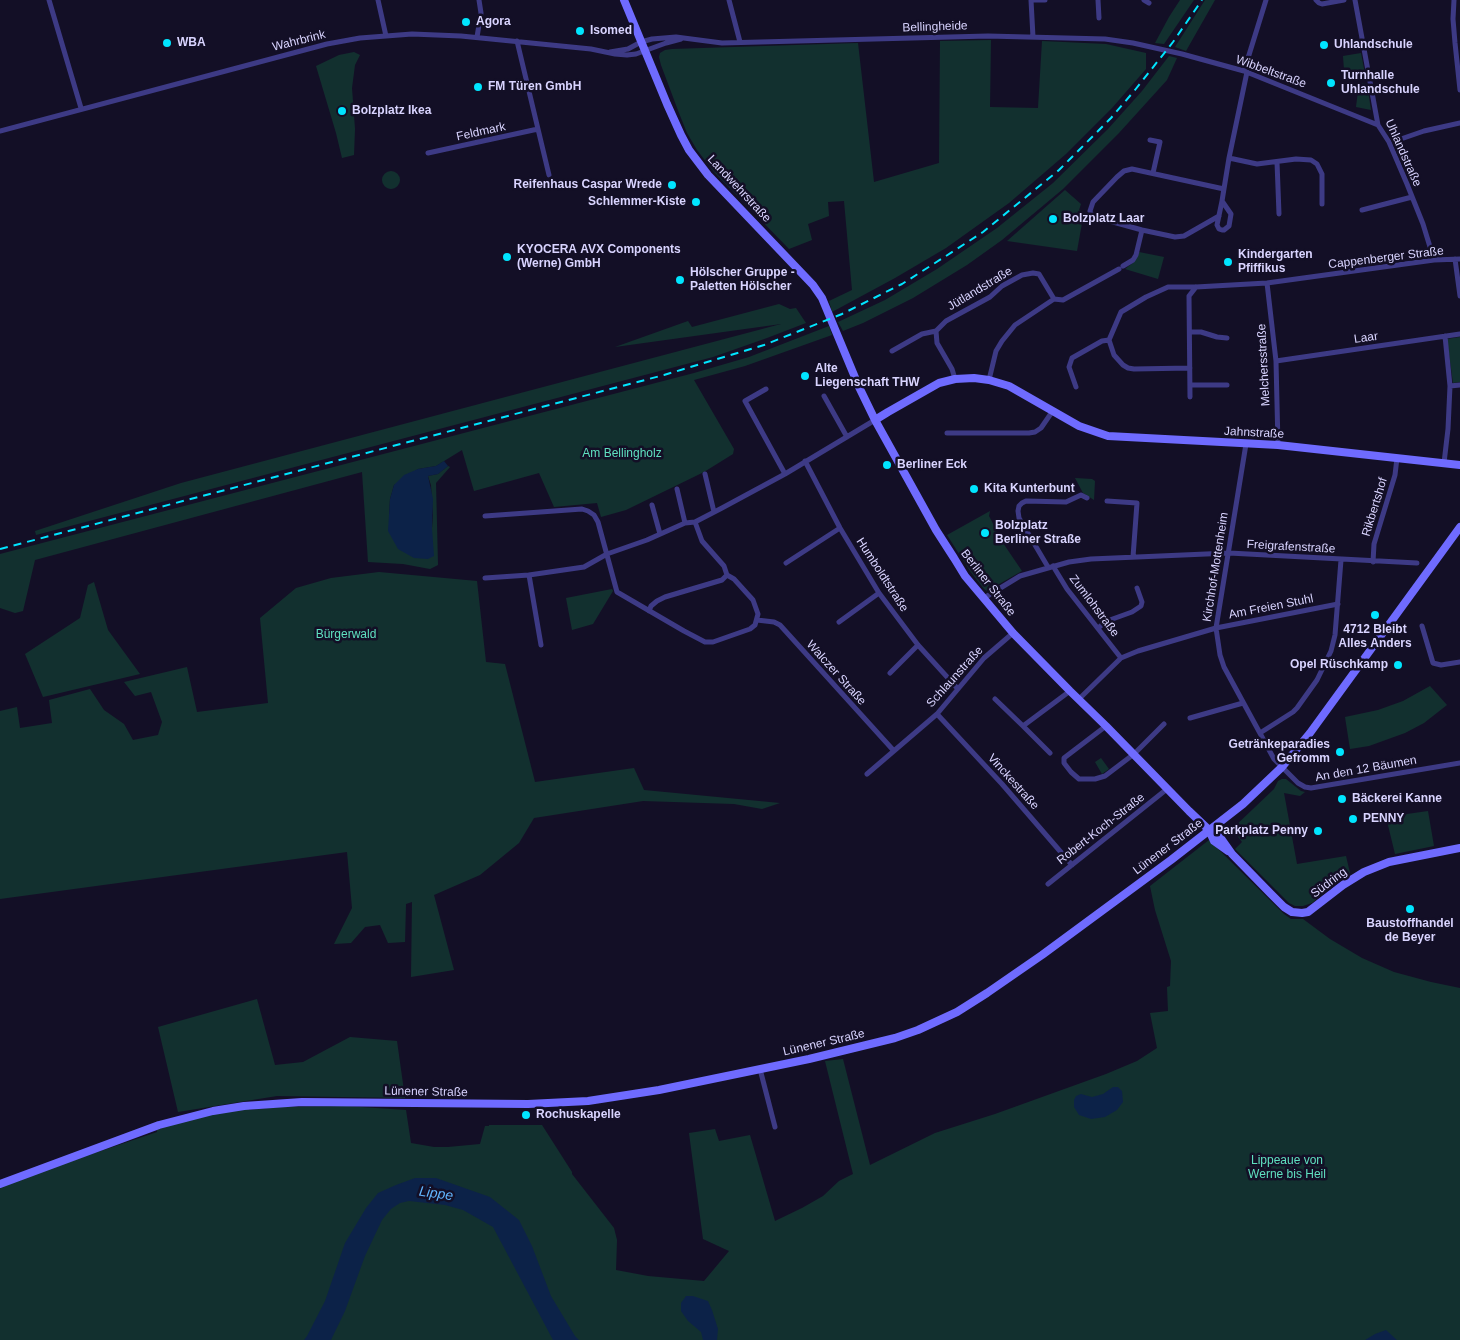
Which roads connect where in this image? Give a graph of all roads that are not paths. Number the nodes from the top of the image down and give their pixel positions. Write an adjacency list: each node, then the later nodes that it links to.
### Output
1 (49, 0): 27 (street)
2 (378, 0): 15 (street)
3 (479, 0): 16 (street)
4 (624, 0): 20 (street, Landwehrstraße)
5 (729, 0): 21 (street)
6 (1031, 0): 7 (street); 17 (street)
7 (1045, 0)
8 (1098, 0): 14 (street)
9 (1266, 0): 25 (street)
10 (1316, 0): 11 (street)
11 (1344, 0)
12 (1355, 0): 29 (street, Uhlandstraße)
13 (1454, 0): 26 (street)
14 (1099, 18)
15 (386, 36): 16 (street, Wahrbrink); 27 (street, Wahrbrink)
16 (477, 37): 19 (street, Wahrbrink)
17 (1033, 37): 21 (street, Bellingheide); 24 (street, Bellingheide)
18 (687, 38): 20 (street, Bellingheide); 21 (street, Bellingheide); 22 (street, Bellingheide)
19 (517, 41): 23 (street, Wahrbrink); 30 (street)
20 (641, 42): 22 (street, Landwehrstraße); 23 (street, Wahrbrink)
21 (740, 42)
22 (645, 51): 23 (street, Wahrbrink); 52 (street, Landwehrstraße)
23 (610, 52)
24 (1182, 54): 25 (street, Wibbeltstraße)
25 (1245, 71): 29 (street, Wibbeltstraße); 35 (street)
26 (1460, 90)
27 (82, 108): 31 (street, Wahrbrink)
28 (1460, 123): 33 (street)
29 (1378, 125): 40 (street, Uhlandstraße)
30 (538, 130): 34 (street, Feldmark); 38 (street)
31 (0, 131)
32 (1150, 140): 37 (street)
33 (1398, 140)
34 (428, 153)
35 (1229, 158): 36 (street); 39 (street)
36 (1277, 162): 42 (street); 44 (street)
37 (1153, 173): 39 (street); 46 (street)
38 (549, 175)
39 (1224, 189): 41 (street)
40 (1412, 196): 43 (street, Uhlandstraße); 48 (street, Uhlandstraße)
41 (1222, 201): 45 (street); 45 (street)
42 (1322, 204)
43 (1362, 210)
44 (1279, 214)
45 (1219, 216): 46 (street)
46 (1142, 230): 53 (street)
47 (1457, 259): 48 (street, Cappenberger Straße); 51 (street)
48 (1434, 260): 49 (street, Cappenberger Straße)
49 (1267, 283): 50 (street, Cappenberger Straße); 61 (street, Melchersstraße)
50 (1196, 287): 55 (street); 59 (street, Cappenberger Straße)
51 (1460, 296)
52 (822, 298): 74 (street, Berliner Straße)
53 (1054, 300): 54 (street, Jütlandstraße); 64 (street)
54 (936, 331): 60 (street, Jütlandstraße); 63 (street)
55 (1190, 332): 58 (street); 62 (street)
56 (1460, 334): 57 (street, Laar)
57 (1444, 336): 61 (street, Laar); 68 (street)
58 (1227, 338)
59 (1109, 340): 62 (street); 69 (street)
60 (892, 351)
61 (1276, 361): 78 (street, Melchersstraße)
62 (1190, 368): 65 (street)
63 (955, 379): 64 (street, Jahnstraße); 74 (street, Jahnstraße)
64 (989, 380): 73 (street, Jahnstraße)
65 (1190, 385): 66 (street); 72 (street)
66 (1227, 385)
67 (1460, 385): 68 (street)
68 (1450, 386): 81 (street)
69 (1076, 387)
70 (766, 389): 84 (street)
71 (824, 396): 76 (street)
72 (1190, 397)
73 (1052, 412): 75 (street); 77 (street, Jahnstraße)
74 (875, 420): 76 (street); 109 (street, Berliner Straße)
75 (947, 433)
76 (847, 437): 80 (street)
77 (1246, 444): 78 (street, Jahnstraße); 96 (street, Kirchhof-Mottenheim)
78 (1278, 445): 79 (street, Jahnstraße)
79 (1397, 458): 81 (street, Jahnstraße); 100 (street, Rikbertshof)
80 (805, 461): 84 (street); 94 (street, Humboldtstraße)
81 (1444, 463): 82 (street, Jahnstraße)
82 (1460, 465)
83 (705, 474): 89 (street)
84 (785, 474): 89 (street)
85 (677, 489): 92 (street)
86 (1087, 498): 103 (street)
87 (1107, 501): 98 (street)
88 (652, 505): 95 (street)
89 (714, 512): 91 (street)
90 (485, 516): 97 (street)
91 (695, 522): 92 (street); 105 (street)
92 (686, 523): 95 (street)
93 (1460, 526): 138 (street, Lünener Straße)
94 (840, 528): 101 (street); 108 (street, Humboldtstraße)
95 (660, 534): 97 (street)
96 (1229, 553): 98 (street, Freigrafenstraße); 99 (street, Freigrafenstraße); 116 (street, Kirchhof-Mottenheim)
97 (607, 554): 104 (street); 111 (street)
98 (1133, 557): 103 (street, Freigrafenstraße)
99 (1341, 560): 100 (street, Freigrafenstraße); 110 (street)
100 (1373, 562): 102 (street, Freigrafenstraße)
101 (786, 563)
102 (1417, 563)
103 (1051, 566): 109 (street, Freigrafenstraße); 115 (street, Zumlohstraße)
104 (529, 575): 106 (street); 118 (street)
105 (728, 575): 111 (street); 112 (street)
106 (484, 578)
107 (1137, 588): 115 (street)
108 (879, 593): 113 (street); 119 (street, Humboldtstraße)
109 (984, 598): 117 (street, Berliner Straße)
110 (1338, 604): 116 (street, Am Freien Stuhl); 133 (street)
111 (649, 611): 112 (street)
112 (757, 620): 134 (street, Walczer Straße)
113 (839, 622)
114 (1422, 626): 121 (street)
115 (1098, 628): 120 (street, Zumlohstraße)
116 (1216, 628): 120 (street, Am Freien Stuhl); 127 (street, Kirchhof-Mottenheim)
117 (1013, 633): 123 (street, Schlaunstraße); 124 (street, Berliner Straße)
118 (540, 645)
119 (918, 645): 122 (street); 123 (street, Humboldtstraße)
120 (1121, 658): 126 (street, Am Freien Stuhl)
121 (1460, 662)
122 (890, 672)
123 (958, 689): 128 (street, Schlaunstraße)
124 (1070, 691): 126 (street, Berliner Straße); 131 (street)
125 (995, 699): 131 (street)
126 (1079, 699): 132 (street, Berliner Straße)
127 (1243, 703): 129 (street); 133 (street, Kirchhof-Mottenheim)
128 (937, 714): 134 (street, Schlaunstraße); 143 (street, Vinckestraße)
129 (1190, 718)
130 (1164, 724): 136 (street)
131 (1023, 726): 135 (street)
132 (1106, 726): 136 (street, Berliner Straße); 136 (street)
133 (1260, 733): 138 (street, Kirchhof-Mottenheim)
134 (894, 751): 139 (street, Schlaunstraße)
135 (1050, 753)
136 (1134, 754): 140 (street, Berliner Straße)
137 (1460, 763): 138 (street, An den 12 Bäumen)
138 (1282, 767): 141 (street, Lünener Straße)
139 (867, 774)
140 (1167, 789): 141 (street, Berliner Straße); 143 (street, Robert-Koch-Straße)
141 (1209, 830): 142 (street, Südring); 145 (street, Lünener Straße)
142 (1460, 848)
143 (1072, 865): 144 (street, Robert-Koch-Straße)
144 (1048, 884)
145 (760, 1069): 146 (street); 147 (street, Lünener Straße)
146 (775, 1127)
147 (0, 1184)

